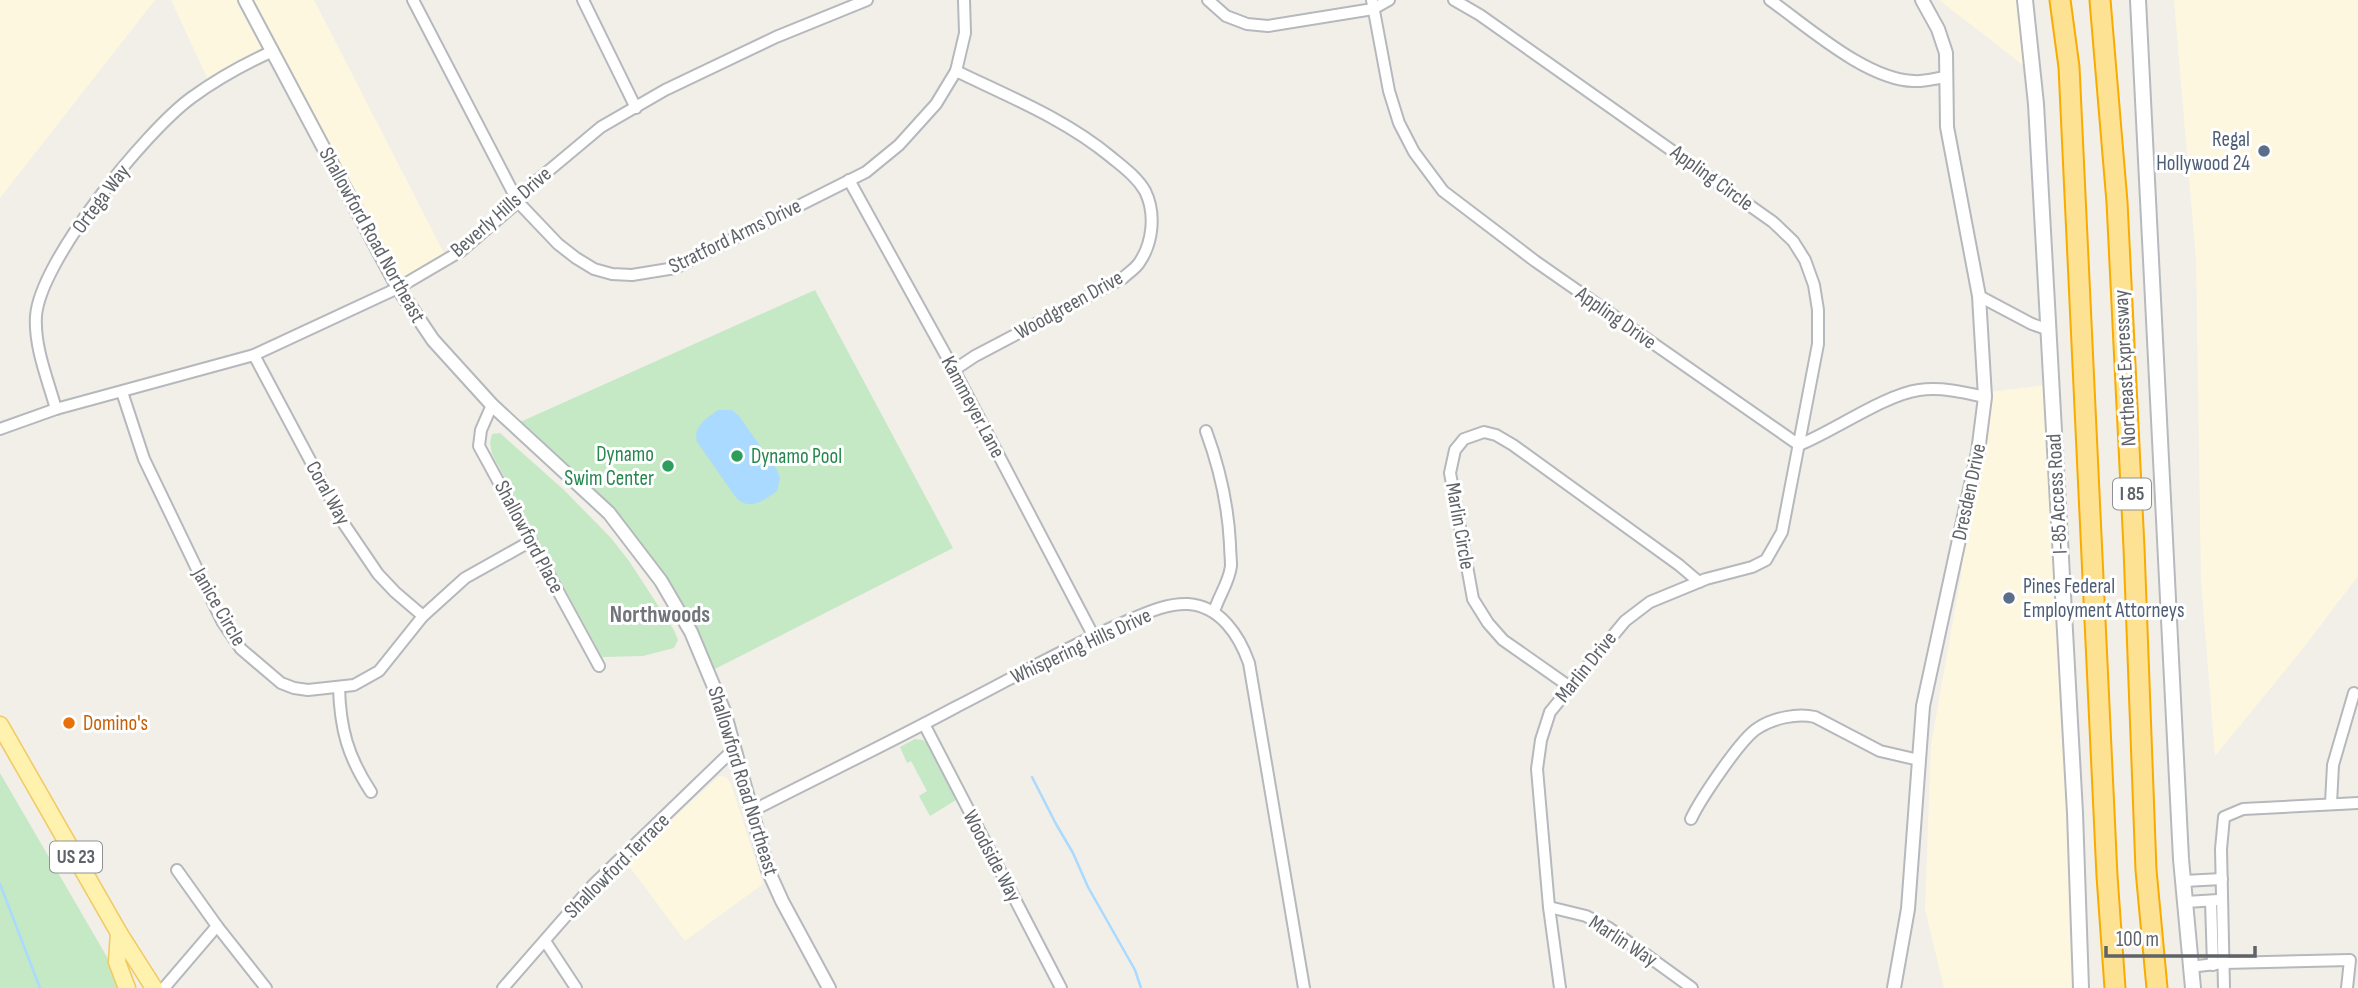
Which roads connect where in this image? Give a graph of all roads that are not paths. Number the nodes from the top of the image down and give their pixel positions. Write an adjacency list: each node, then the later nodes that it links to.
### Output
1 (245, 0): 16 (street, Shallowford Road Northeast)
2 (413, 0): 21 (street, Stratford Arms Drive)
3 (583, 0): 19 (street)
4 (867, 0): 19 (street, Beverly Hills Drive)
5 (964, 0): 17 (street, Stratford Arms Drive)
6 (1208, 0): 15 (street)
7 (1389, 0): 15 (street)
8 (1454, 0): 33 (street, Appling Circle)
9 (1770, 0): 18 (street)
10 (1922, 0): 18 (street, Dresden Drive)
11 (2025, 0): 24 (main road, I-85 Access Road)
12 (2060, 0): 76 (highway, Northeast Expressway / I 85)
13 (2100, 0): 77 (highway, Northeast Expressway / I 85)
14 (2138, 0): 54 (main road)
15 (1373, 5): 33 (street, Appling Drive)
16 (273, 51): 22 (street, Shallowford Road Northeast); 30 (street, Ortega Way)
17 (956, 71): 20 (street, Stratford Arms Drive); 26 (street, Woodgreen Drive)
18 (1946, 77): 23 (street, Dresden Drive)
19 (636, 108): 21 (street, Beverly Hills Drive)
20 (849, 180): 21 (street, Stratford Arms Drive); 26 (street, Kammeyer Lane)
21 (518, 202): 22 (street, Beverly Hills Drive)
22 (398, 288): 25 (street, Beverly Hills Drive); 29 (street, Shallowford Road Northeast)
23 (1979, 296): 24 (street); 28 (street, Dresden Drive)
24 (2049, 330): 75 (main road, I-85 Access Road)
25 (254, 355): 27 (street, Beverly Hills Drive); 37 (street, Coral Way)
26 (954, 370): 38 (street, Kammeyer Lane)
27 (122, 392): 30 (street, Beverly Hills Drive); 41 (street, Janice Circle)
28 (1985, 397): 33 (street); 46 (street, Dresden Drive)
29 (492, 405): 34 (street, Shallowford Place); 45 (street, Shallowford Road Northeast)
30 (56, 409): 31 (street, Beverly Hills Drive)
31 (0, 429)
32 (1206, 431): 36 (street)
33 (1799, 445): 35 (street, Marlin Drive)
34 (531, 541): 37 (street, Janice Circle); 39 (street, Shallowford Place)
35 (1699, 582): 40 (street, Marlin Drive); 40 (street, Marlin Circle)
36 (1214, 612): 38 (street, Whispering Hills Drive); 71 (street)
37 (423, 616): 41 (street, Janice Circle)
38 (1093, 635): 43 (street, Whispering Hills Drive)
39 (599, 666)
40 (1570, 687): 57 (street, Marlin Drive)
41 (339, 688): 47 (street)
42 (2354, 693): 48 (street)
43 (923, 724): 50 (street, Whispering Hills Drive); 70 (street, Woodside Way)
44 (0, 725): 59 (main road, US 23)
45 (735, 748): 50 (street, Shallowford Road Northeast); 60 (street, Shallowford Terrace)
46 (1919, 760): 51 (street); 74 (street, Dresden Drive)
47 (371, 792)
48 (2331, 803): 49 (street); 53 (street)
49 (2358, 803)
50 (752, 811): 69 (street, Shallowford Road Northeast)
51 (1691, 819)
52 (177, 870): 58 (street)
53 (2221, 878): 54 (street); 55 (street)
54 (2184, 881): 56 (main road)
55 (2217, 900): 56 (street); 61 (street)
56 (2186, 902): 62 (main road)
57 (1549, 907): 72 (street, Marlin Drive); 73 (street, Marlin Way)
58 (217, 926): 65 (street); 66 (street)
59 (119, 933): 63 (main road); 64 (main road, US 23)
60 (545, 941): 67 (street, Shallowford Terrace); 68 (street)
61 (2218, 964): 62 (street); 79 (street); 80 (street)
62 (2190, 967): 78 (main road)
63 (127, 988)
64 (154, 988)
65 (164, 988)
66 (266, 988)
67 (503, 988)
68 (576, 988)
69 (829, 988)
70 (1060, 988)
71 (1304, 988)
72 (1560, 988)
73 (1692, 988)
74 (1894, 988)
75 (2081, 988)
76 (2115, 988)
77 (2157, 988)
78 (2193, 988)
79 (2224, 988)
80 (2347, 988)

